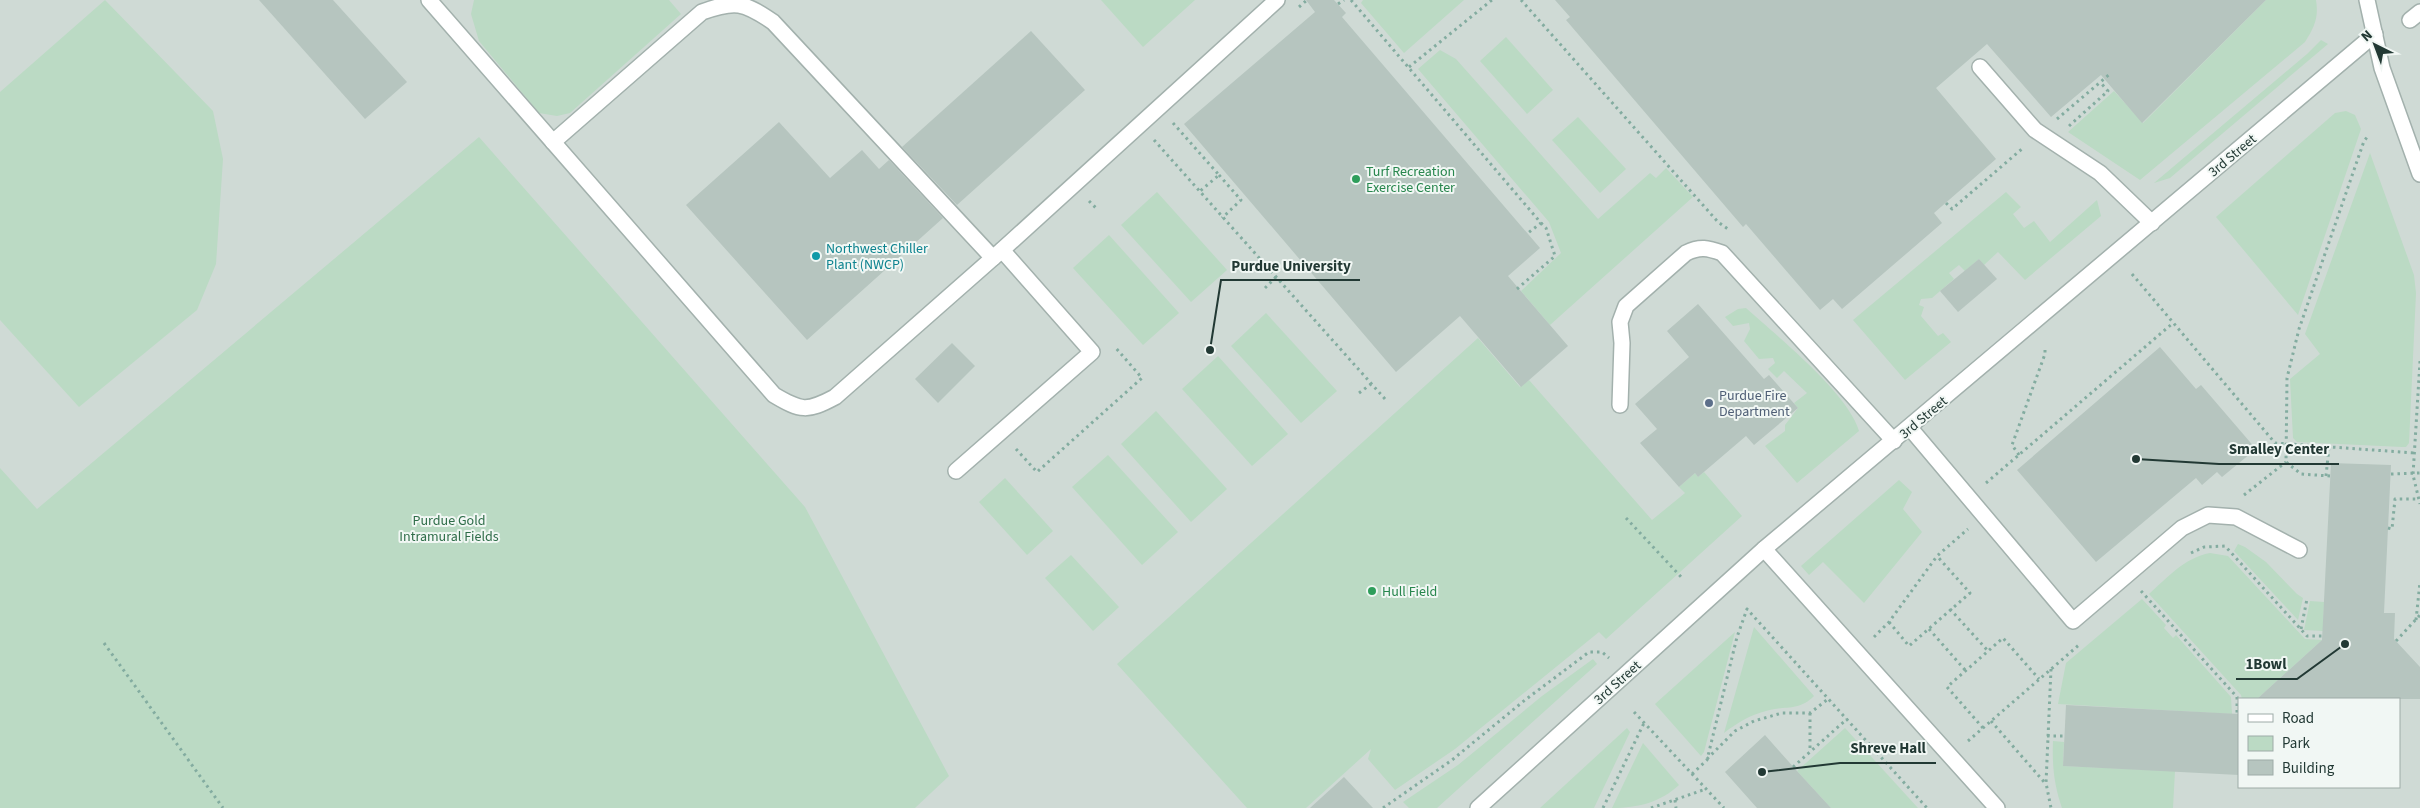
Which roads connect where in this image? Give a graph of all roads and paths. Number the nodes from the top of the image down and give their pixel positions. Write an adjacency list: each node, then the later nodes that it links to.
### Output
1 (1277, 0): 32 (street)
2 (1307, 0): 10 (path)
3 (1344, 0): 9 (path)
4 (1351, 0): 12 (path)
5 (1492, 0): 12 (path)
6 (1521, 0): 30 (path)
7 (2367, 0): 11 (street)
8 (432, 1): 21 (street)
9 (1338, 4)
10 (1293, 12)
11 (2375, 34): 23 (street); 29 (street, 3rd Street)
12 (1409, 67): 28 (path)
13 (1980, 67): 29 (street)
14 (2111, 73): 15 (path)
15 (2100, 82): 17 (path); 18 (path)
16 (1170, 120): 24 (path)
17 (2055, 121)
18 (2064, 131)
19 (2369, 135): 47 (path)
20 (1150, 137): 25 (path)
21 (554, 142): 32 (street); 32 (street)
22 (2028, 143): 26 (path)
23 (2420, 174)
24 (1219, 175): 25 (path); 27 (path)
25 (1199, 192): 27 (path)
26 (1946, 202)
27 (1222, 218): 34 (path)
28 (1541, 223): 31 (path); 36 (path)
29 (2152, 223): 45 (street, 3rd Street)
30 (1730, 231)
31 (1528, 234)
32 (997, 254): 53 (street)
33 (2132, 274): 37 (path)
34 (1276, 277): 35 (path); 41 (path)
35 (1265, 288)
36 (1517, 289)
37 (2173, 322): 47 (path); 50 (path)
38 (1110, 343): 51 (path)
39 (2045, 348): 50 (path)
40 (2420, 361): 49 (path)
41 (1371, 384): 42 (path); 43 (path)
42 (1359, 393)
43 (1385, 399)
44 (1620, 405): 46 (street)
45 (1910, 428): 46 (street, 3rd Street); 58 (street)
46 (1894, 441): 64 (street, 3rd Street)
47 (2286, 444): 48 (path); 52 (path)
48 (2329, 447): 49 (path); 52 (path)
49 (2415, 453): 56 (path)
50 (2019, 455): 58 (path)
51 (1008, 456)
52 (2286, 462): 57 (path)
53 (956, 472)
54 (2420, 473): 56 (path)
55 (2391, 474): 56 (path)
56 (2413, 475): 59 (path)
57 (2244, 495)
58 (1968, 498): 61 (street)
59 (2418, 499): 60 (path); 63 (path)
60 (2420, 504)
61 (1984, 516): 65 (street); 67 (path)
62 (1626, 518): 68 (path)
63 (2388, 528)
64 (1764, 549): 86 (street, 3rd Street); 112 (street)
65 (2299, 550)
66 (2185, 555): 78 (path)
67 (1938, 556): 74 (path); 77 (path)
68 (1682, 578)
69 (2420, 582): 76 (path)
70 (2148, 585): 71 (path)
71 (2141, 591): 72 (path); 91 (path)
72 (2133, 598)
73 (2307, 599): 78 (path)
74 (1950, 610): 77 (path); 83 (path)
75 (2420, 615): 76 (path)
76 (2416, 620): 80 (path)
77 (1929, 629): 85 (path)
78 (2301, 629): 79 (path)
79 (2322, 636)
80 (2396, 641)
81 (104, 643): 104 (path)
82 (2081, 643): 84 (path)
83 (1988, 651): 85 (path); 87 (path)
84 (2051, 669): 87 (path); 95 (path)
85 (1966, 670): 93 (path)
86 (1628, 672): 105 (path); 106 (street, 3rd Street)
87 (2040, 679): 93 (path)
88 (1828, 699): 90 (path); 92 (path); 98 (path)
89 (1634, 712): 94 (path)
90 (1810, 713): 97 (path); 98 (path)
91 (2237, 714)
92 (1847, 719): 97 (path); 111 (path)
93 (1991, 721): 101 (path)
94 (1644, 723): 100 (path); 107 (path)
95 (2047, 736): 96 (path); 101 (path)
96 (2064, 736)
97 (1810, 752): 99 (path)
98 (1706, 760): 100 (path)
99 (1793, 767)
100 (1692, 774): 102 (path)
101 (2046, 783): 113 (path)
102 (1706, 789): 103 (path); 110 (path)
103 (1675, 800): 108 (path); 109 (path)
104 (223, 808)
105 (1383, 808)
106 (1478, 808)
107 (1603, 808)
108 (1651, 808)
109 (1676, 808)
110 (1724, 808)
111 (1927, 808)
112 (1997, 808)
113 (2051, 808)

